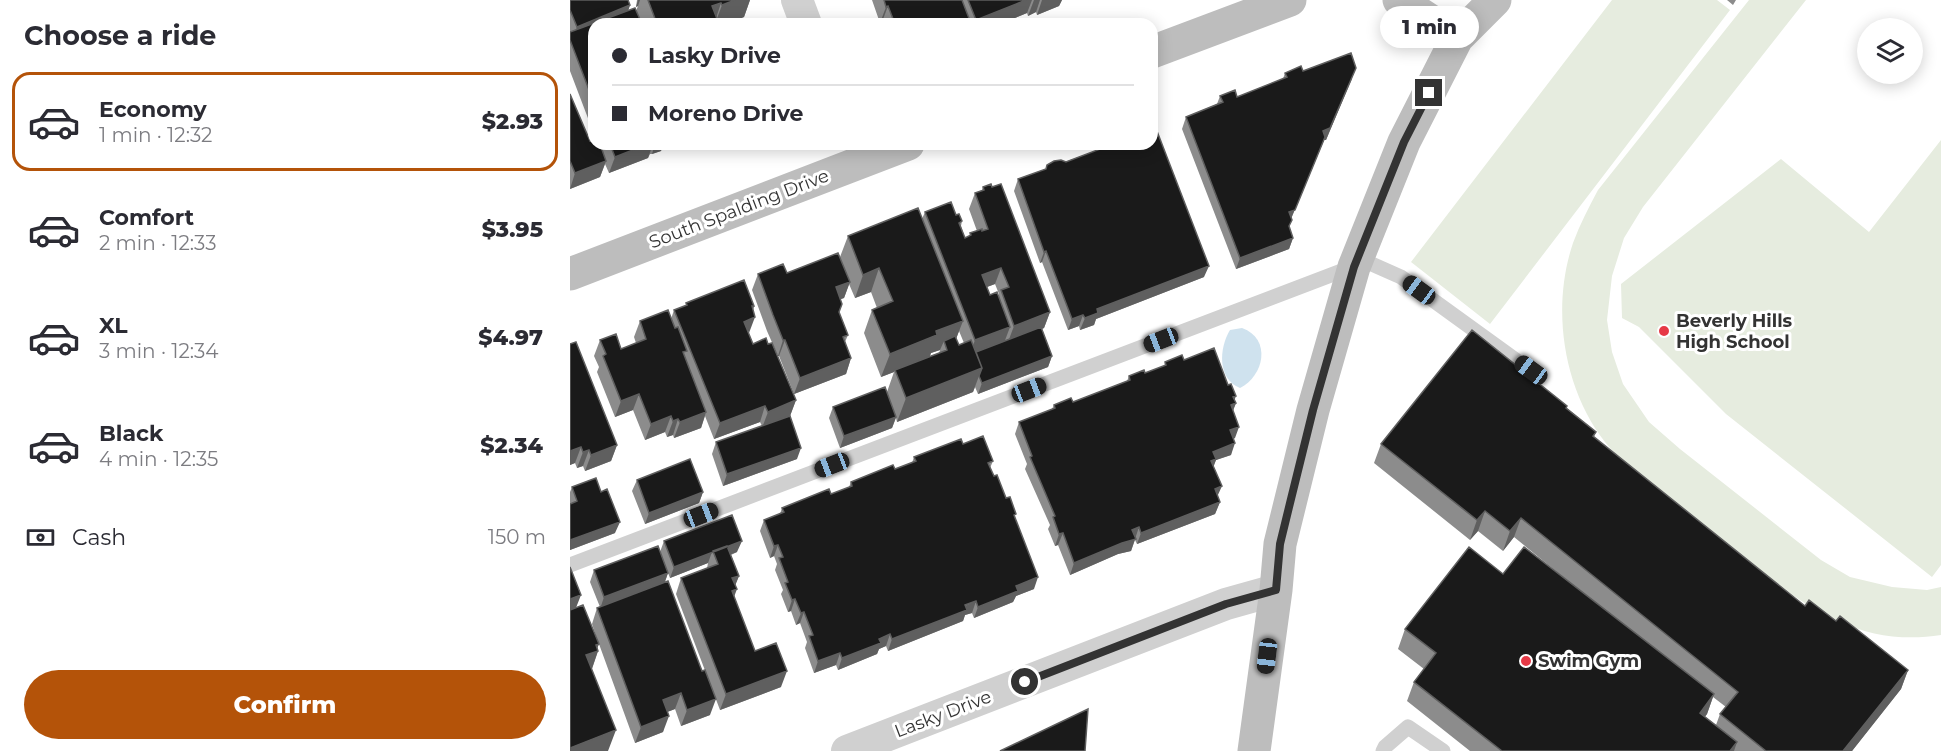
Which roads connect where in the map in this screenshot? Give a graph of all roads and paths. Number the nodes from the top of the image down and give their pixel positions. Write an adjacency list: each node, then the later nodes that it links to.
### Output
1 (797, 0): 5 (street)
2 (1290, 0): 7 (street)
3 (1399, 0): 6 (street)
4 (1495, 0): 6 (street)
5 (804, 18)
6 (1457, 38): 10 (street)
7 (1158, 50)
8 (873, 150): 9 (street, South Spalding Drive)
9 (855, 153): 11 (street, South Spalding Drive)
10 (1356, 262): 12 (lane); 13 (lane); 14 (street)
11 (570, 274)
12 (1531, 370)
13 (570, 565)
14 (1276, 590): 15 (street, Lasky Drive); 16 (street)
15 (847, 751)
16 (1254, 751)
17 (1383, 751): 18 (lane)
18 (1443, 751)

